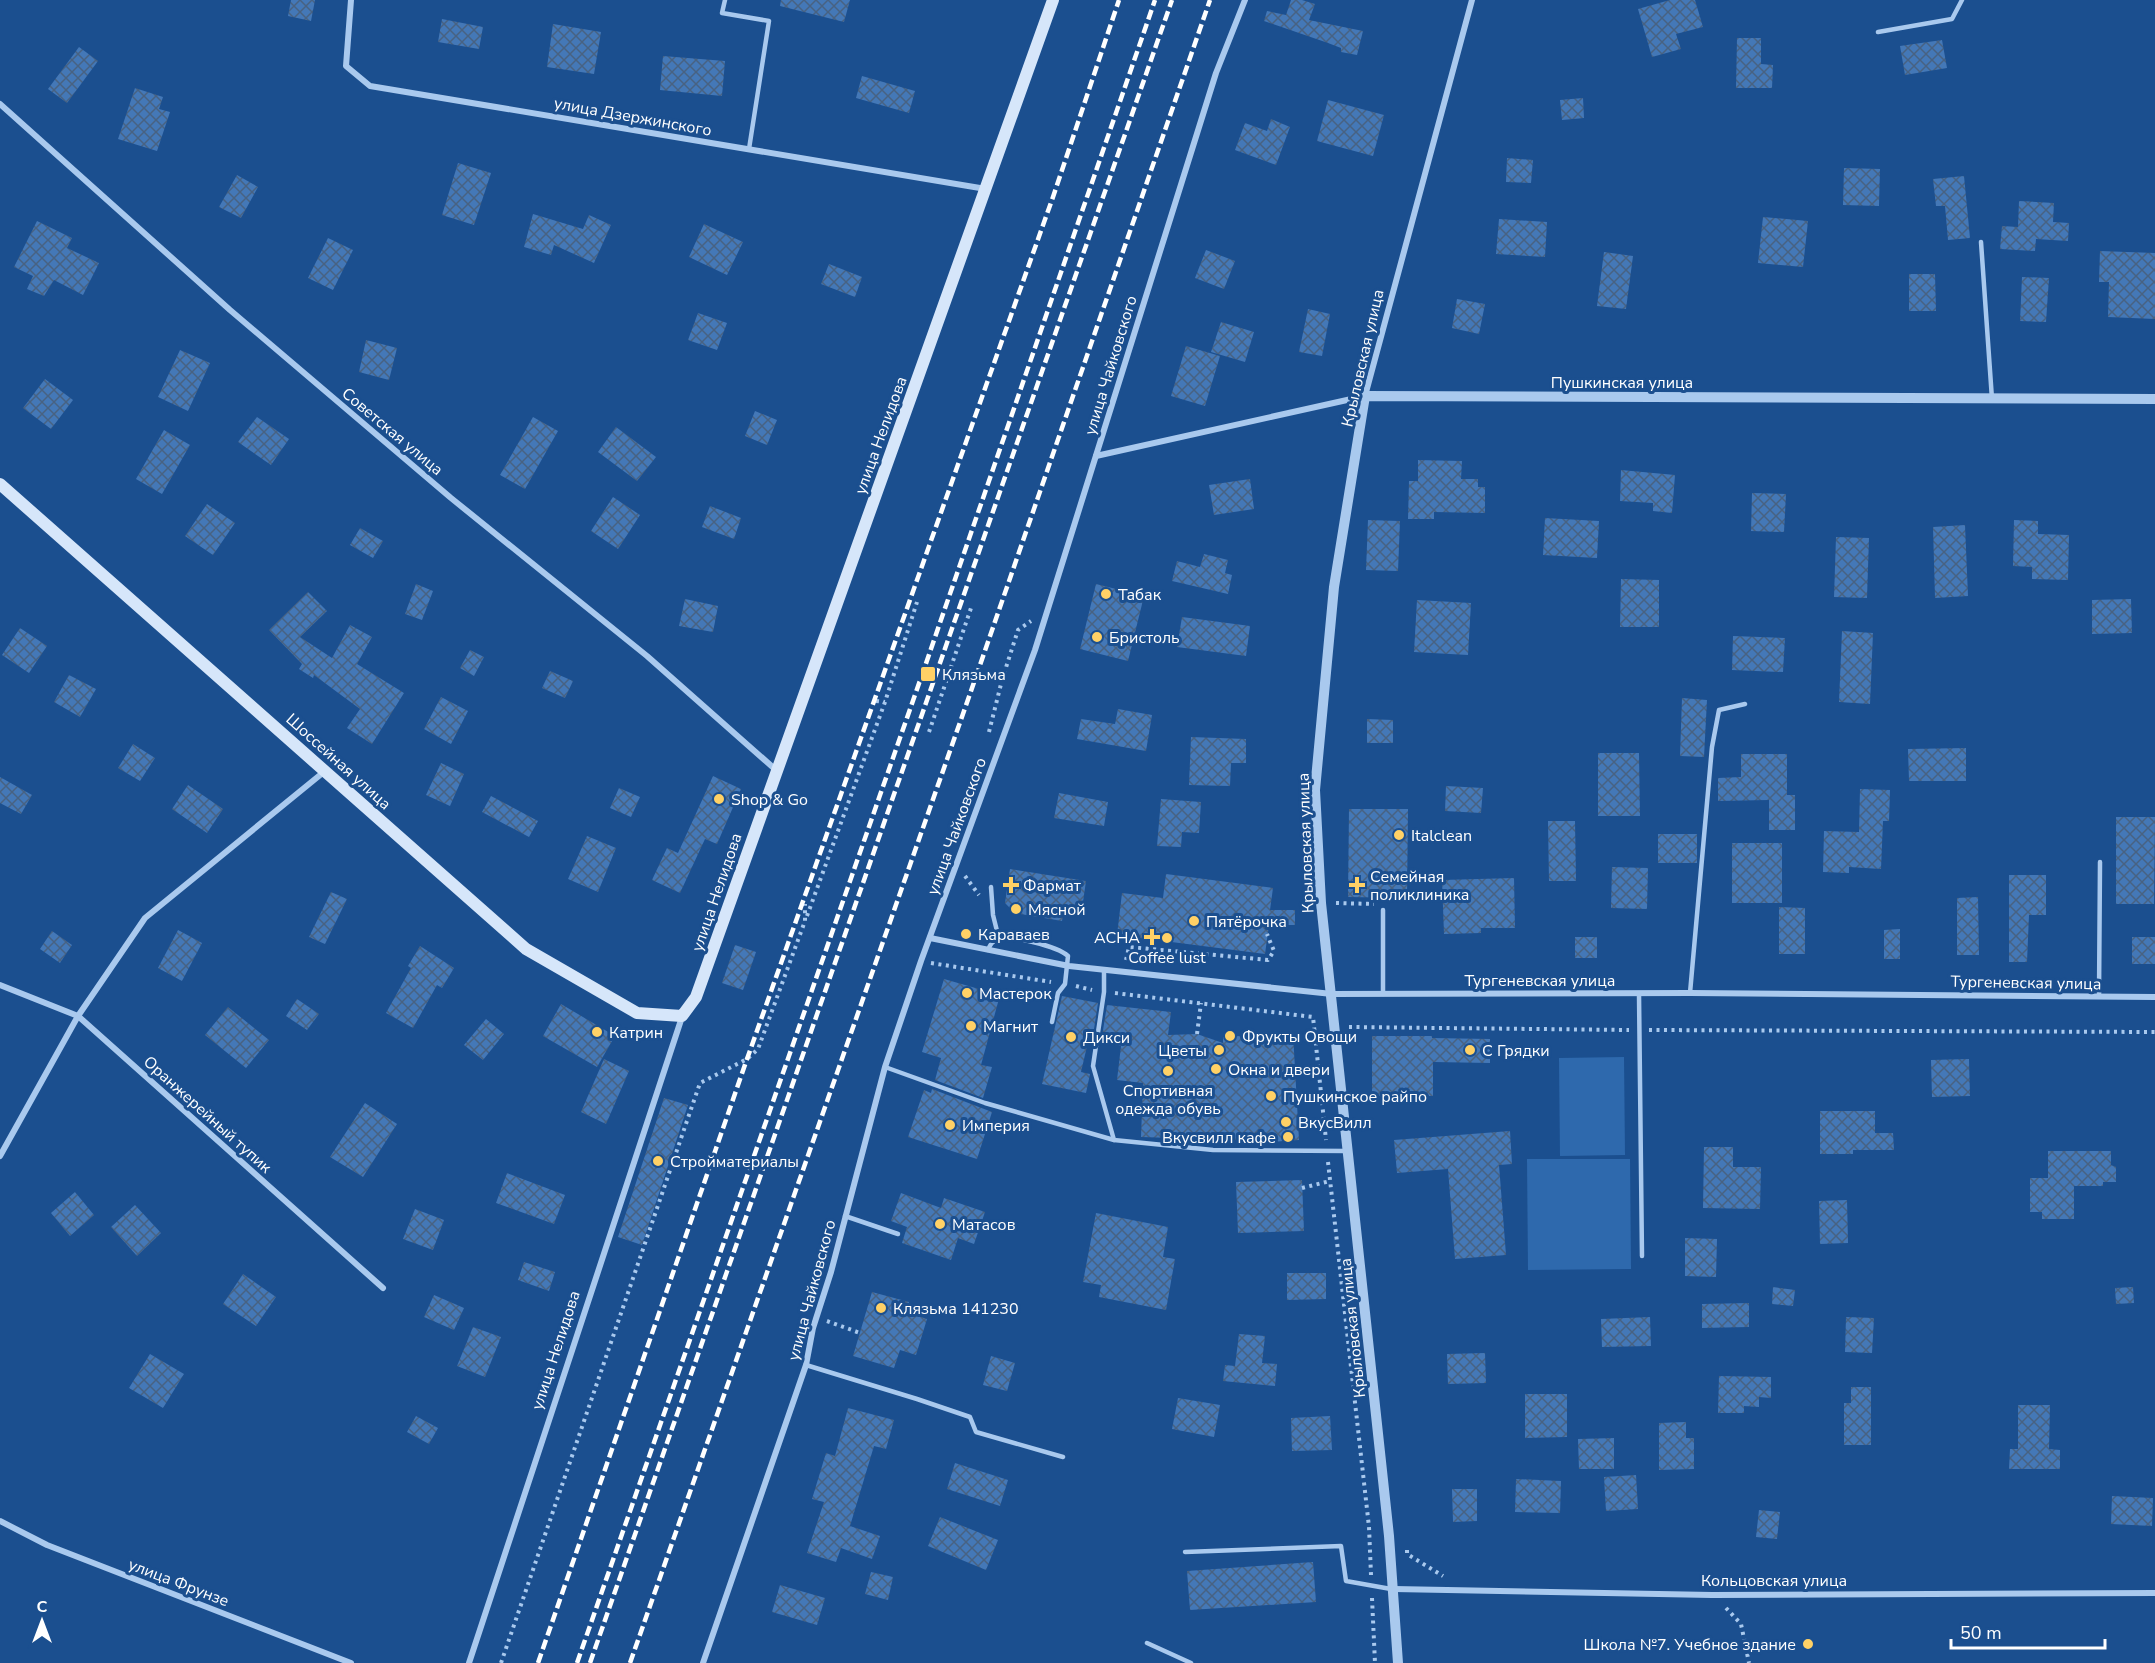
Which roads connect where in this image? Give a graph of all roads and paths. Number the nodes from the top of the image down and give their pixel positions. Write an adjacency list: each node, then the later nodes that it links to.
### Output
1 (351, 0): 9 (street, улица Дзержинского)
2 (725, 0): 9 (lane)
3 (1053, 0): 10 (main road, улица Нелидова)
4 (1245, 0): 15 (street, улица Чайковского)
5 (1472, 0): 12 (street, Крыловская улица)
6 (1962, 0): 7 (lane)
7 (1878, 32)
8 (0, 104): 25 (street, Советская улица)
9 (748, 149): 10 (street, улица Дзержинского)
10 (987, 189): 25 (main road, улица Нелидова)
11 (1981, 242): 13 (lane)
12 (1365, 396): 13 (street, Пушкинская улица); 15 (street, Пушкинская улица); 44 (street, Крыловская улица)
13 (1992, 399): 14 (street, Пушкинская улица)
14 (2155, 399)
15 (1096, 456): 33 (street, улица Чайковского)
16 (0, 484): 26 (main road, Шоссейная улица)
17 (917, 602): 21 (path)
18 (971, 609): 23 (path)
19 (1018, 630): 24 (path)
20 (876, 701): 21 (path)
21 (885, 702): 31 (path)
22 (1745, 704): 43 (lane)
23 (929, 732)
24 (987, 742)
25 (776, 770): 51 (main road, улица Нелидова)
26 (325, 771): 50 (street); 51 (main road, Шоссейная улица)
27 (2100, 862): 47 (lane)
28 (991, 888): 34 (lane)
29 (805, 904): 31 (path)
30 (1383, 910): 45 (lane)
31 (805, 921): 83 (path)
32 (1267, 934): 36 (path)
33 (930, 938): 35 (street, Тургеневская улица); 57 (street, улица Чайковского)
34 (999, 939): 35 (lane); 38 (lane)
35 (988, 950): 38 (street, Тургеневская улица)
36 (1127, 955)
37 (933, 963): 40 (path)
38 (1069, 966): 39 (street, Тургеневская улица); 40 (lane)
39 (1104, 971): 42 (lane); 44 (street, Тургеневская улица)
40 (1065, 984): 42 (path); 52 (lane)
41 (0, 985): 50 (street, Оранжерейный тупик)
42 (1104, 992): 49 (path); 58 (lane)
43 (1690, 993): 46 (street, Тургеневская улица); 47 (street, Тургеневская улица)
44 (1332, 994): 45 (street, Тургеневская улица); 59 (street, Крыловская улица)
45 (1383, 994): 46 (street, Тургеневская улица)
46 (1639, 994): 53 (lane)
47 (2099, 996): 48 (street, Тургеневская улица)
48 (2155, 997)
49 (1201, 1003): 55 (path); 60 (path)
50 (78, 1016): 61 (street); 67 (street, Оранжерейный тупик)
51 (682, 1016): 82 (street, улица Нелидова)
52 (1052, 1022)
53 (1639, 1030): 54 (path); 56 (path); 66 (lane)
54 (2155, 1032)
55 (1197, 1034)
56 (1346, 1034)
57 (885, 1067): 58 (lane); 64 (street, улица Чайковского)
58 (1114, 1140): 60 (lane)
59 (1349, 1151): 60 (lane); 76 (street, Крыловская улица)
60 (1327, 1152): 62 (path)
61 (0, 1156)
62 (1331, 1181): 63 (path); 75 (path)
63 (1302, 1188)
64 (845, 1216): 65 (lane); 68 (street, улица Чайковского)
65 (898, 1234)
66 (1642, 1256)
67 (383, 1288)
68 (817, 1317): 69 (path); 70 (street, улица Чайковского)
69 (860, 1333)
70 (806, 1365): 71 (lane); 84 (street, улица Чайковского)
71 (1063, 1458)
72 (0, 1521): 81 (street, улица Фрунзе)
73 (1406, 1543): 77 (path)
74 (1185, 1552): 75 (lane)
75 (1372, 1584): 76 (lane); 86 (path)
76 (1394, 1589): 77 (street, Кольцовская улица); 87 (street, Крыловская улица)
77 (1466, 1590): 79 (street, Кольцовская улица)
78 (2155, 1593): 79 (street, Кольцовская улица)
79 (1713, 1595): 88 (path)
80 (1147, 1642): 85 (lane)
81 (351, 1663)
82 (469, 1663)
83 (501, 1663)
84 (703, 1663)
85 (1191, 1663)
86 (1376, 1663)
87 (1398, 1663)
88 (1749, 1663)

